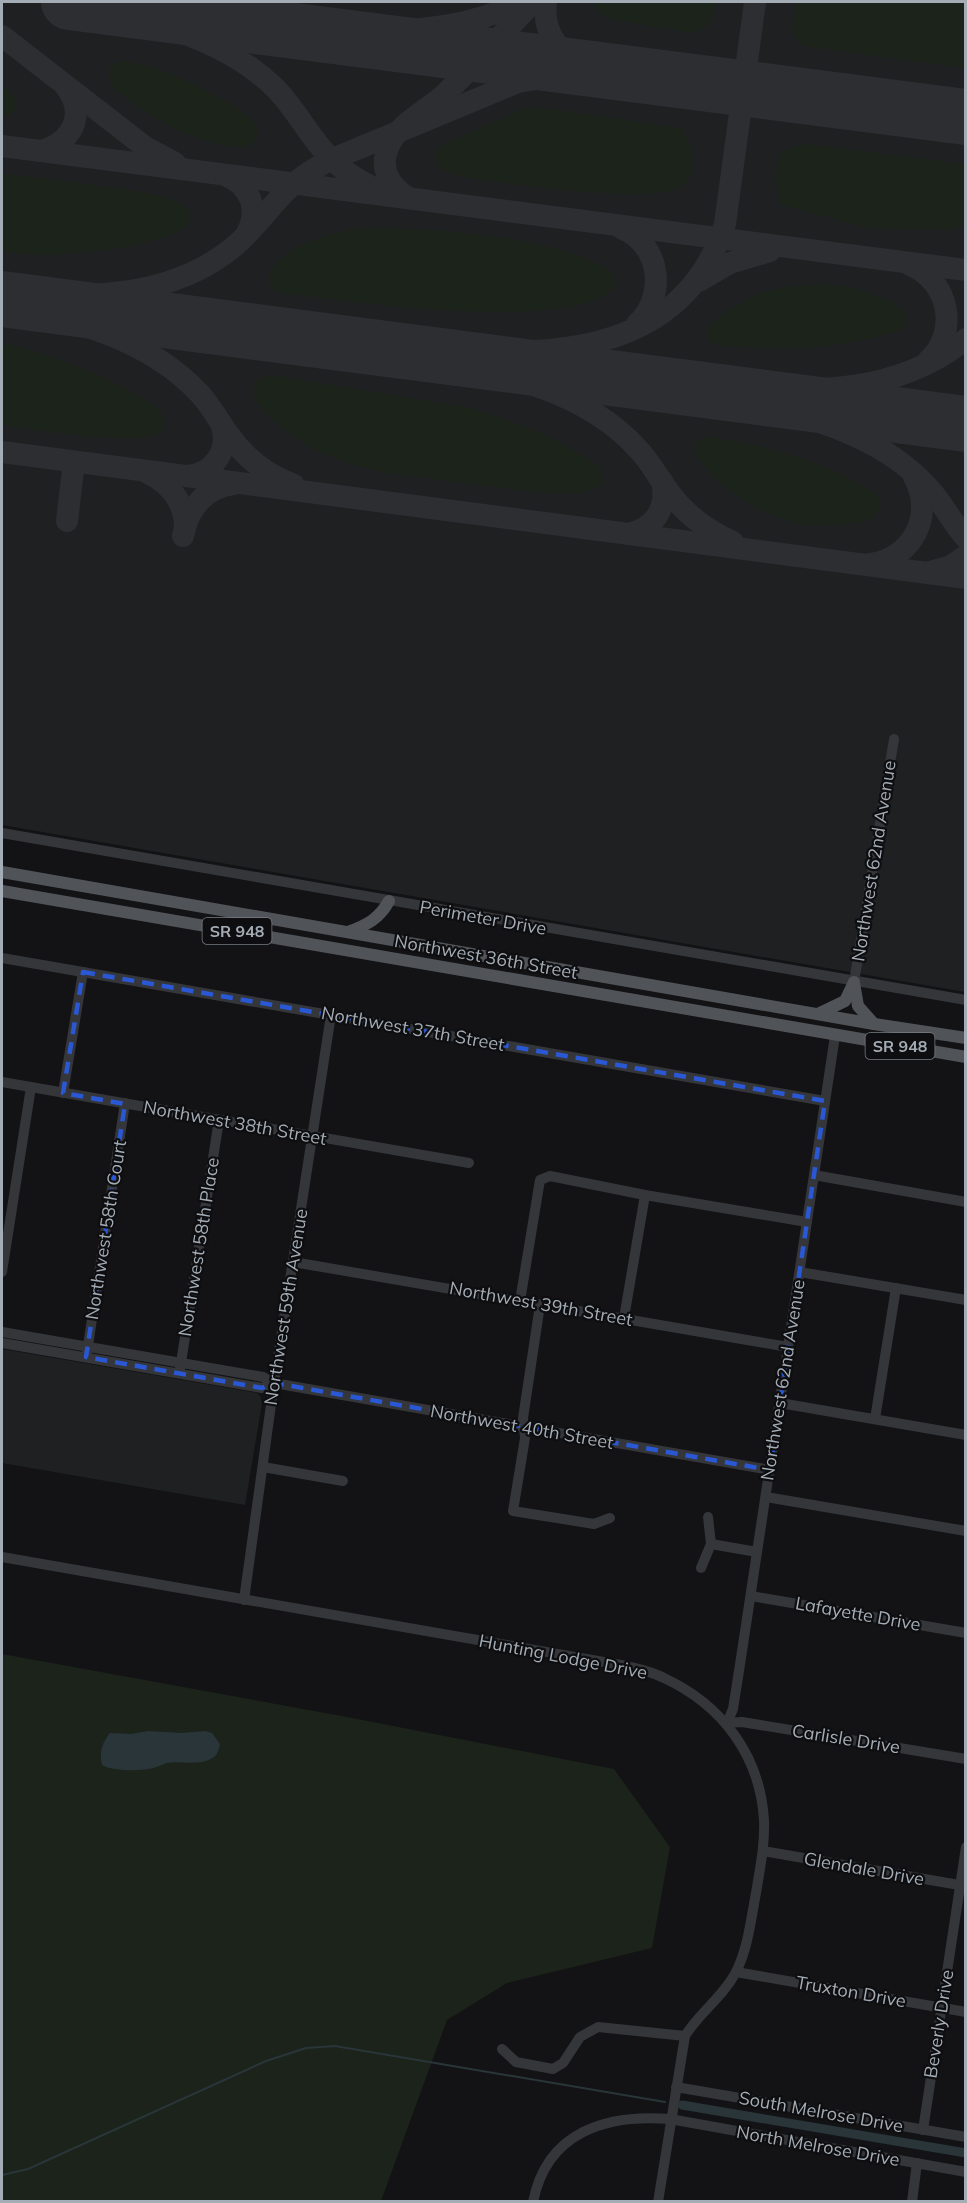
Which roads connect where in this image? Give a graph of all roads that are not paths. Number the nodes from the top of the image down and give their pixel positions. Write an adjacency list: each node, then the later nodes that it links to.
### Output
1 (894, 739): 18 (street, Northwest 62nd Avenue)
2 (2, 833): 7 (street, Perimeter Drive)
3 (2, 872): 4 (main road, Northwest 36th Street / SR 948)
4 (81, 886): 6 (main road, Northwest 36th Street / SR 948); 8 (main road)
5 (2, 891): 8 (main road, Northwest 36th Street / SR 948)
6 (168, 901): 8 (main road); 9 (main road, Northwest 36th Street / SR 948)
7 (389, 901): 11 (main road); 18 (street, Perimeter Drive)
8 (92, 906): 10 (main road, Northwest 36th Street / SR 948)
9 (248, 915): 10 (main road); 11 (main road, Northwest 36th Street / SR 948)
10 (222, 929): 14 (main road, Northwest 36th Street / SR 948)
11 (348, 932): 12 (main road, Northwest 36th Street / SR 948)
12 (363, 935): 13 (main road, Northwest 36th Street / SR 948); 14 (main road)
13 (406, 942): 14 (main road); 17 (main road, Northwest 36th Street / SR 948)
14 (381, 957): 19 (main road, Northwest 36th Street / SR 948)
15 (2, 958): 16 (street, Northwest 37th Street)
16 (83, 972): 22 (street, Northwest 37th Street); 29 (street)
17 (589, 974): 19 (main road); 21 (main road, Northwest 36th Street / SR 948)
18 (854, 982): 20 (street, Perimeter Drive); 21 (main road); 23 (main road)
19 (586, 992): 24 (main road, Northwest 36th Street / SR 948)
20 (966, 1000)
21 (818, 1014): 23 (main road, Northwest 36th Street / SR 948)
22 (331, 1015): 30 (street, Northwest 37th Street); 33 (street, Northwest 59th Avenue)
23 (874, 1024): 25 (main road, Northwest 36th Street / SR 948)
24 (836, 1036): 26 (main road, Northwest 36th Street / SR 948); 30 (street, Northwest 62nd Avenue)
25 (966, 1038)
26 (966, 1057)
27 (2, 1082): 28 (street, Northwest 38th Street)
28 (31, 1087): 29 (street, Northwest 38th Street); 40 (street)
29 (63, 1093): 31 (street, Northwest 38th Street)
30 (825, 1101): 35 (street, Northwest 62nd Avenue)
31 (125, 1104): 32 (street, Northwest 38th Street); 50 (street, Northwest 58th Court)
32 (219, 1120): 33 (street, Northwest 38th Street); 51 (street, Northwest 58th Place)
33 (313, 1136): 34 (street, Northwest 38th Street); 39 (street, Northwest 59th Avenue)
34 (469, 1163)
35 (814, 1175): 37 (street); 38 (street, Northwest 62nd Avenue)
36 (645, 1195): 38 (street); 44 (street); 46 (street)
37 (966, 1202)
38 (807, 1222): 41 (street, Northwest 62nd Avenue)
39 (293, 1262): 44 (street, Northwest 39th Street); 52 (street, Northwest 59th Avenue)
40 (2, 1272)
41 (800, 1272): 42 (street); 49 (street, Northwest 62nd Avenue)
42 (896, 1288): 43 (street); 54 (street)
43 (966, 1300)
44 (520, 1301): 45 (street, Northwest 39th Street)
45 (540, 1305): 46 (street, Northwest 39th Street); 55 (street)
46 (624, 1318): 49 (street, Northwest 39th Street)
47 (2, 1332): 50 (street, Northwest 40th Street)
48 (2, 1343): 50 (street, Northwest 40th Street)
49 (788, 1347): 53 (street, Northwest 62nd Avenue)
50 (87, 1352): 51 (street, Northwest 40th Street)
51 (180, 1368): 52 (street, Northwest 40th Street)
52 (274, 1383): 55 (street, Northwest 40th Street); 57 (street, Northwest 59th Avenue)
53 (780, 1402): 54 (street); 58 (street, Northwest 62nd Avenue)
54 (875, 1419): 56 (street)
55 (525, 1427): 58 (street, Northwest 40th Street); 62 (street)
56 (966, 1435)
57 (262, 1467): 59 (street); 69 (street, Northwest 59th Avenue)
58 (770, 1470): 60 (street, Northwest 62nd Avenue)
59 (343, 1481)
60 (766, 1497): 63 (street); 65 (street, Northwest 62nd Avenue)
61 (708, 1517): 64 (street)
62 (610, 1518)
63 (966, 1531)
64 (711, 1544): 65 (street); 67 (street)
65 (757, 1552): 68 (street, Northwest 62nd Avenue)
66 (2, 1557): 69 (street, Hunting Lodge Drive)
67 (701, 1568)
68 (750, 1596): 70 (street, Lafayette Drive); 71 (street, Northwest 62nd Avenue)
69 (244, 1600): 71 (street, Hunting Lodge Drive)
70 (966, 1633)
71 (727, 1723): 72 (street, Carlisle Drive); 74 (street, Hunting Lodge Drive)
72 (966, 1759)
73 (966, 1847): 75 (street, Beverly Drive)
74 (763, 1851): 75 (street, Glendale Drive); 76 (street, Hunting Lodge Drive)
75 (963, 1886): 77 (street, Beverly Drive)
76 (736, 1972): 77 (street, Truxton Drive); 79 (street, Hunting Lodge Drive)
77 (941, 2008): 78 (street, Truxton Drive); 83 (street, Beverly Drive)
78 (966, 2012)
79 (685, 2036): 80 (street); 81 (street, Hunting Lodge Drive)
80 (502, 2049)
81 (676, 2087): 82 (street, Hunting Lodge Drive); 83 (street, South Melrose Drive)
82 (670, 2120): 85 (street, North Melrose Drive); 87 (street); 88 (street, Hunting Lodge Drive)
83 (923, 2130): 84 (street, South Melrose Drive)
84 (966, 2137)
85 (917, 2163): 86 (street, North Melrose Drive); 89 (street)
86 (966, 2172)
87 (533, 2202)
88 (658, 2202)
89 (912, 2202)

